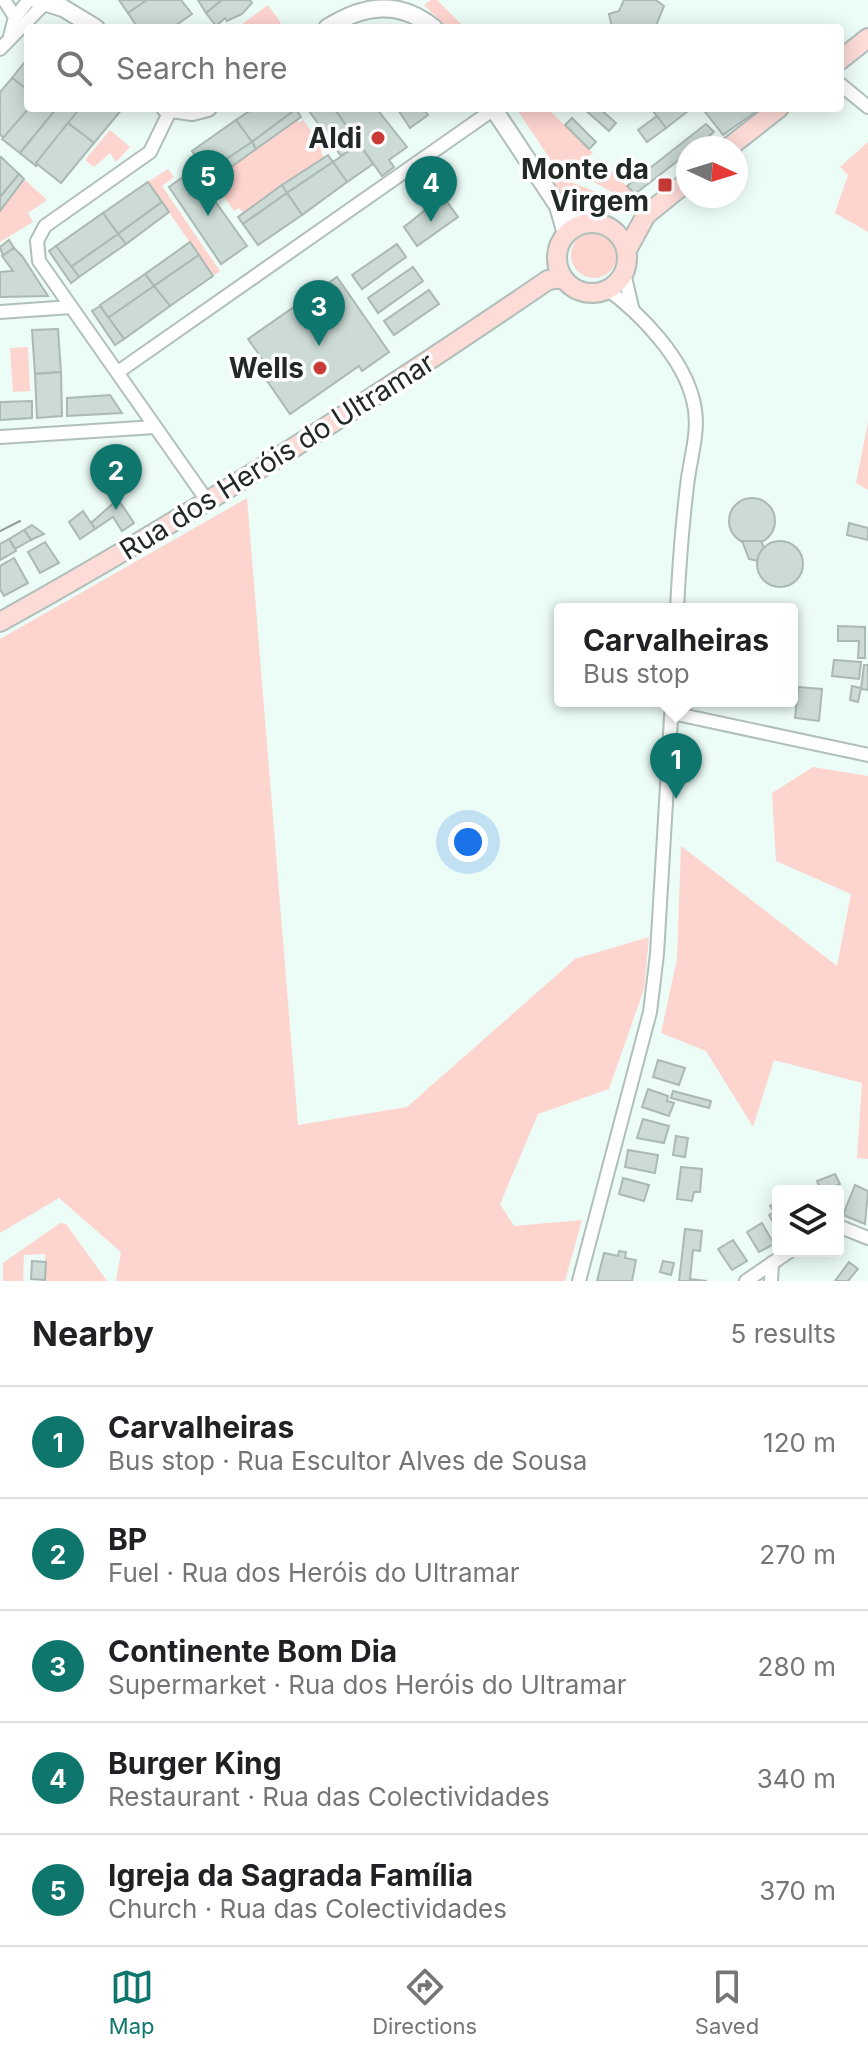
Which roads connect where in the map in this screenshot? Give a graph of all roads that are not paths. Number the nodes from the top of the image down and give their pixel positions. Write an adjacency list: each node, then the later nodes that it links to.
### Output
1 (4, 0): 5 (street)
2 (29, 0): 5 (street)
3 (42, 1): 6 (street); 7 (street)
4 (376, 2): 8 (street); 9 (street)
5 (15, 17): 11 (street)
6 (27, 24)
7 (89, 24)
8 (333, 24)
9 (429, 24)
10 (24, 28): 11 (street)
11 (10, 37): 13 (street)
12 (868, 38): 14 (main road)
13 (0, 49)
14 (844, 57)
15 (844, 87): 16 (street)
16 (868, 107)
17 (166, 112): 31 (street)
18 (489, 112): 34 (street)
19 (495, 112): 23 (street)
20 (774, 112): 21 (main road)
21 (743, 136)
22 (676, 191): 24 (main road)
23 (558, 206): 25 (street); 26 (street)
24 (646, 215): 25 (main road); 27 (main road)
25 (597, 224): 26 (main road); 27 (main road)
26 (566, 234): 29 (main road)
27 (627, 250): 28 (main road)
28 (624, 273): 30 (main road); 32 (street)
29 (556, 274): 30 (main road); 37 (main road, Rua dos Heróis do Ultramar)
30 (607, 289): 32 (street)
31 (71, 307): 33 (street); 34 (street)
32 (632, 307): 38 (street)
33 (0, 312)
34 (118, 372): 35 (street)
35 (155, 427): 36 (street); 37 (street)
36 (0, 437)
37 (208, 502): 39 (main road, Rua dos Heróis do Ultramar)
38 (677, 603)
39 (0, 622)
40 (672, 707): 41 (street); 46 (street)
41 (868, 755)
42 (844, 1228): 43 (street)
43 (868, 1238)
44 (781, 1257): 45 (street)
45 (772, 1263): 47 (street); 48 (street)
46 (579, 1281)
47 (746, 1281)
48 (771, 1281)

